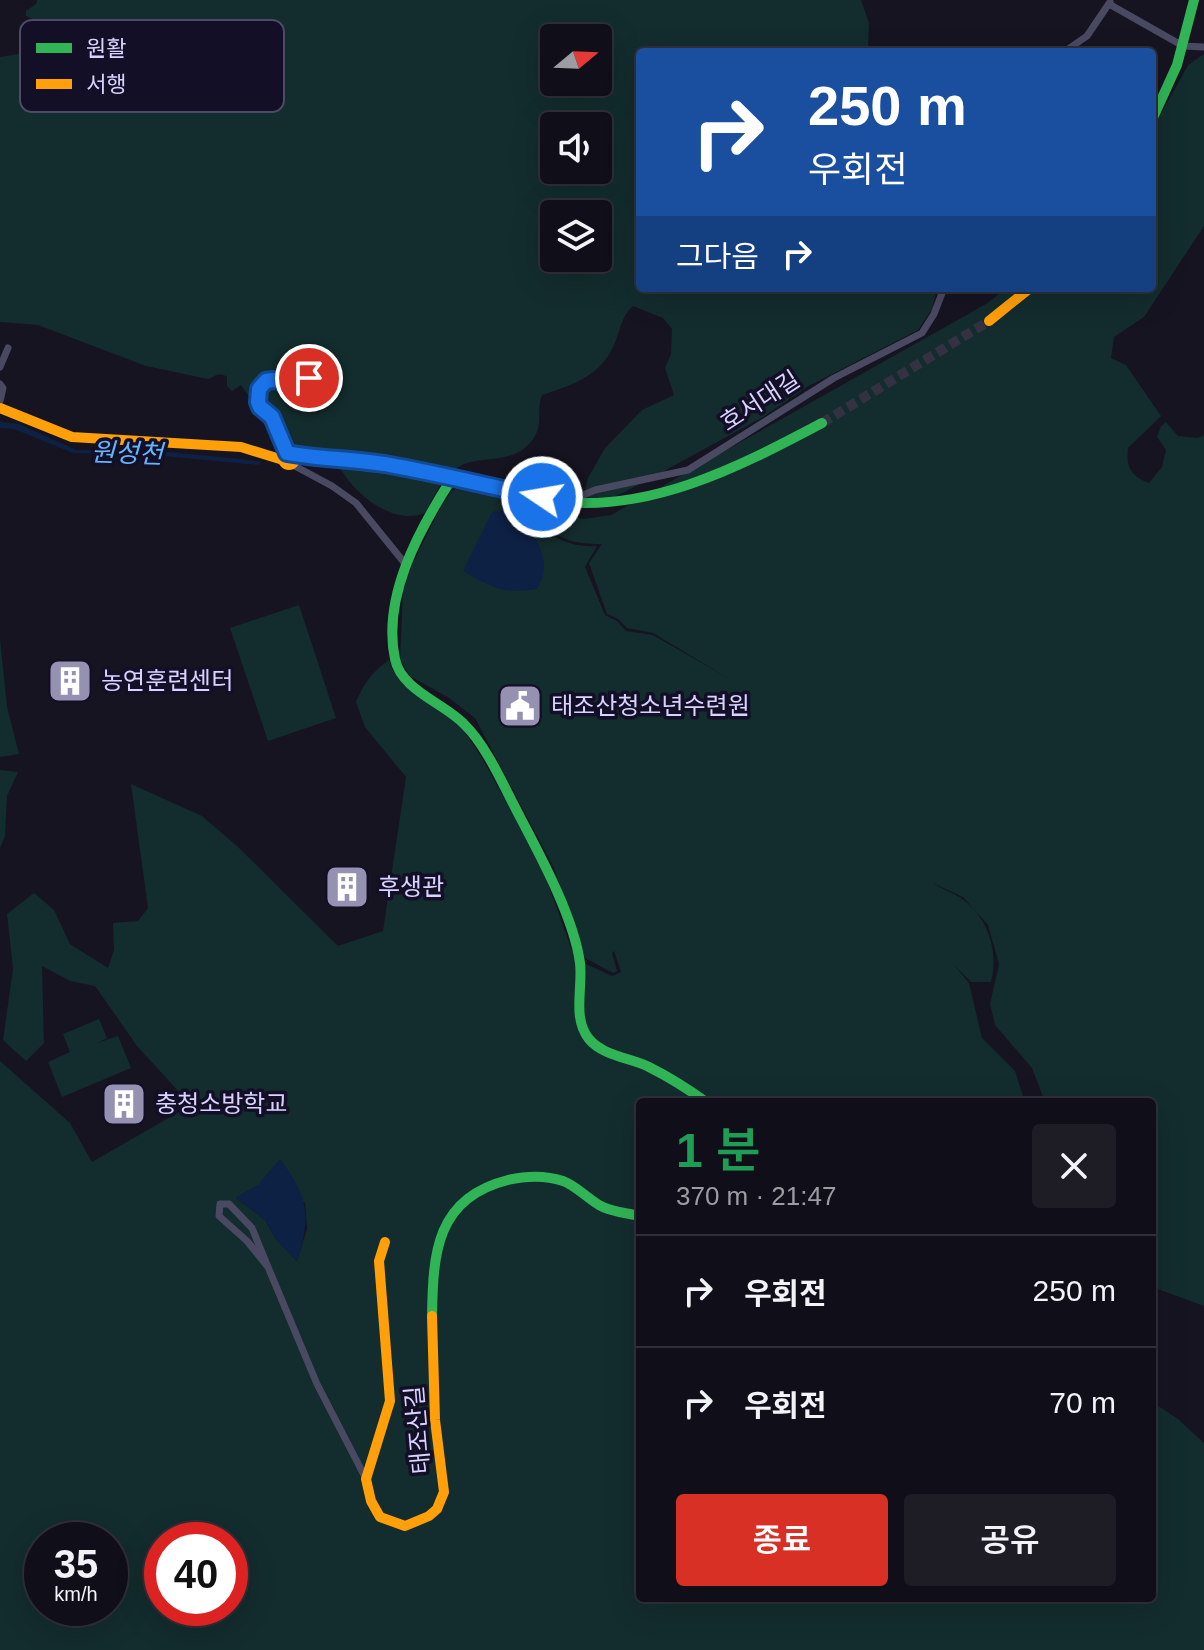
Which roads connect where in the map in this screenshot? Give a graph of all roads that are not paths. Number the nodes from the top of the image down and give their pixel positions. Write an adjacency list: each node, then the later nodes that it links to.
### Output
1 (1194, 0): 3 (street)
2 (1110, 2): 3 (street); 5 (street)
3 (1183, 46): 4 (street); 6 (street)
4 (1204, 47)
5 (1070, 48)
6 (1156, 110)
7 (942, 292): 19 (street, 호서대길)
8 (1025, 292): 9 (street)
9 (989, 321)
10 (8, 348): 11 (street)
11 (0, 367)
12 (323, 373): 17 (street)
13 (0, 384): 14 (street)
14 (0, 401)
15 (0, 408): 17 (street)
16 (822, 423): 19 (street)
17 (289, 459): 19 (street); 20 (street)
18 (449, 483): 20 (street)
19 (567, 502)
20 (407, 566): 21 (street)
21 (700, 1098)
22 (636, 1215): 25 (street, 태조산길)
23 (385, 1242): 25 (street, 태조산길)
24 (268, 1267): 24 (street); 25 (street)
25 (366, 1479)

